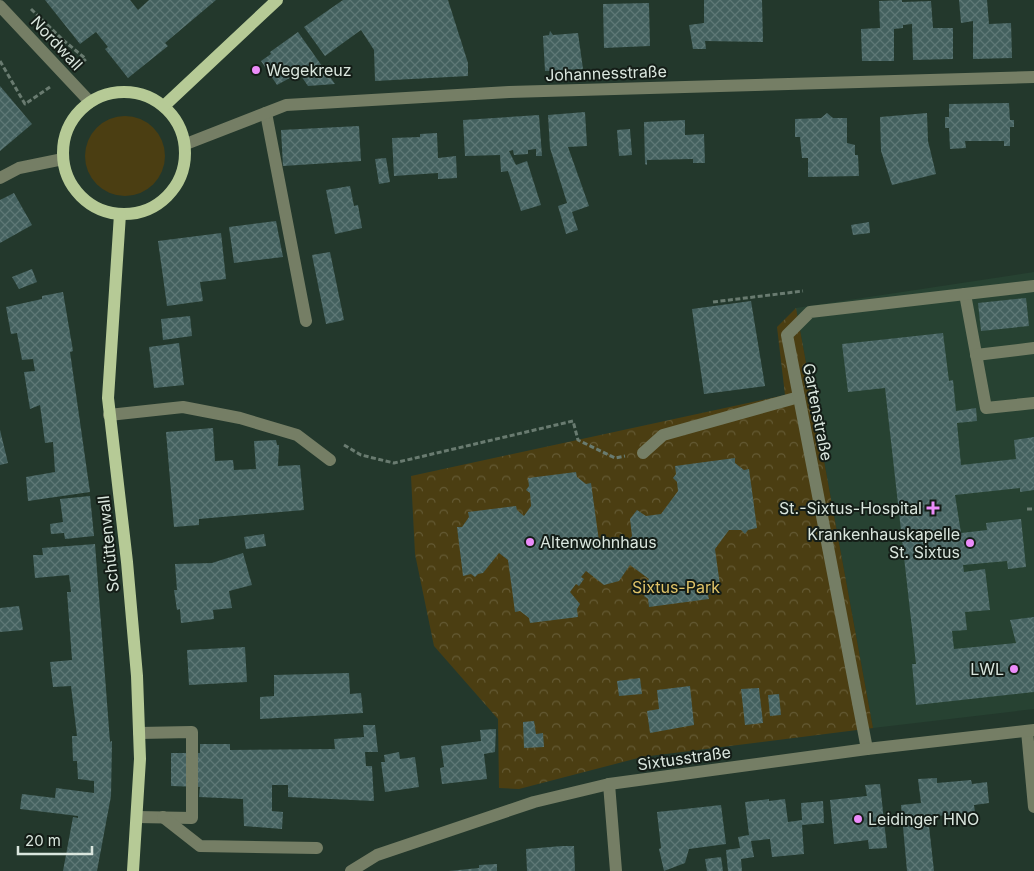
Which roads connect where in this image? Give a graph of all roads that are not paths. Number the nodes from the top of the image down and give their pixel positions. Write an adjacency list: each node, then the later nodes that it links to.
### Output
1 (277, 0): 5 (main road)
2 (0, 6): 4 (street, Nordwall)
3 (1034, 77): 6 (street, Johannesstraße)
4 (90, 102): 5 (main road); 8 (main road)
5 (164, 106): 7 (main road)
6 (266, 113): 7 (street, Johannesstraße); 13 (street)
7 (186, 144): 10 (main road)
8 (63, 158): 9 (street); 10 (main road)
9 (0, 178)
10 (120, 214): 18 (main road, Schüttenwall)
11 (1034, 286): 12 (street, Gartenstraße)
12 (965, 294): 15 (street); 16 (street, Gartenstraße)
13 (306, 321)
14 (1034, 348): 15 (street)
15 (976, 355): 17 (street)
16 (799, 398): 19 (street); 23 (street, Gartenstraße)
17 (1034, 403)
18 (109, 415): 20 (street); 22 (main road, Schüttenwall)
19 (643, 453)
20 (330, 460)
21 (1030, 731): 23 (street, Sixtusstraße); 25 (street)
22 (139, 733): 26 (main road, Schüttenwall); 27 (street)
23 (867, 749): 24 (street, Sixtusstraße)
24 (609, 784): 30 (street, Sixtusstraße); 31 (street)
25 (1034, 807)
26 (137, 817): 27 (street); 29 (main road, Schüttenwall)
27 (163, 817): 28 (street)
28 (316, 848)
29 (133, 871)
30 (351, 871)
31 (616, 871)

